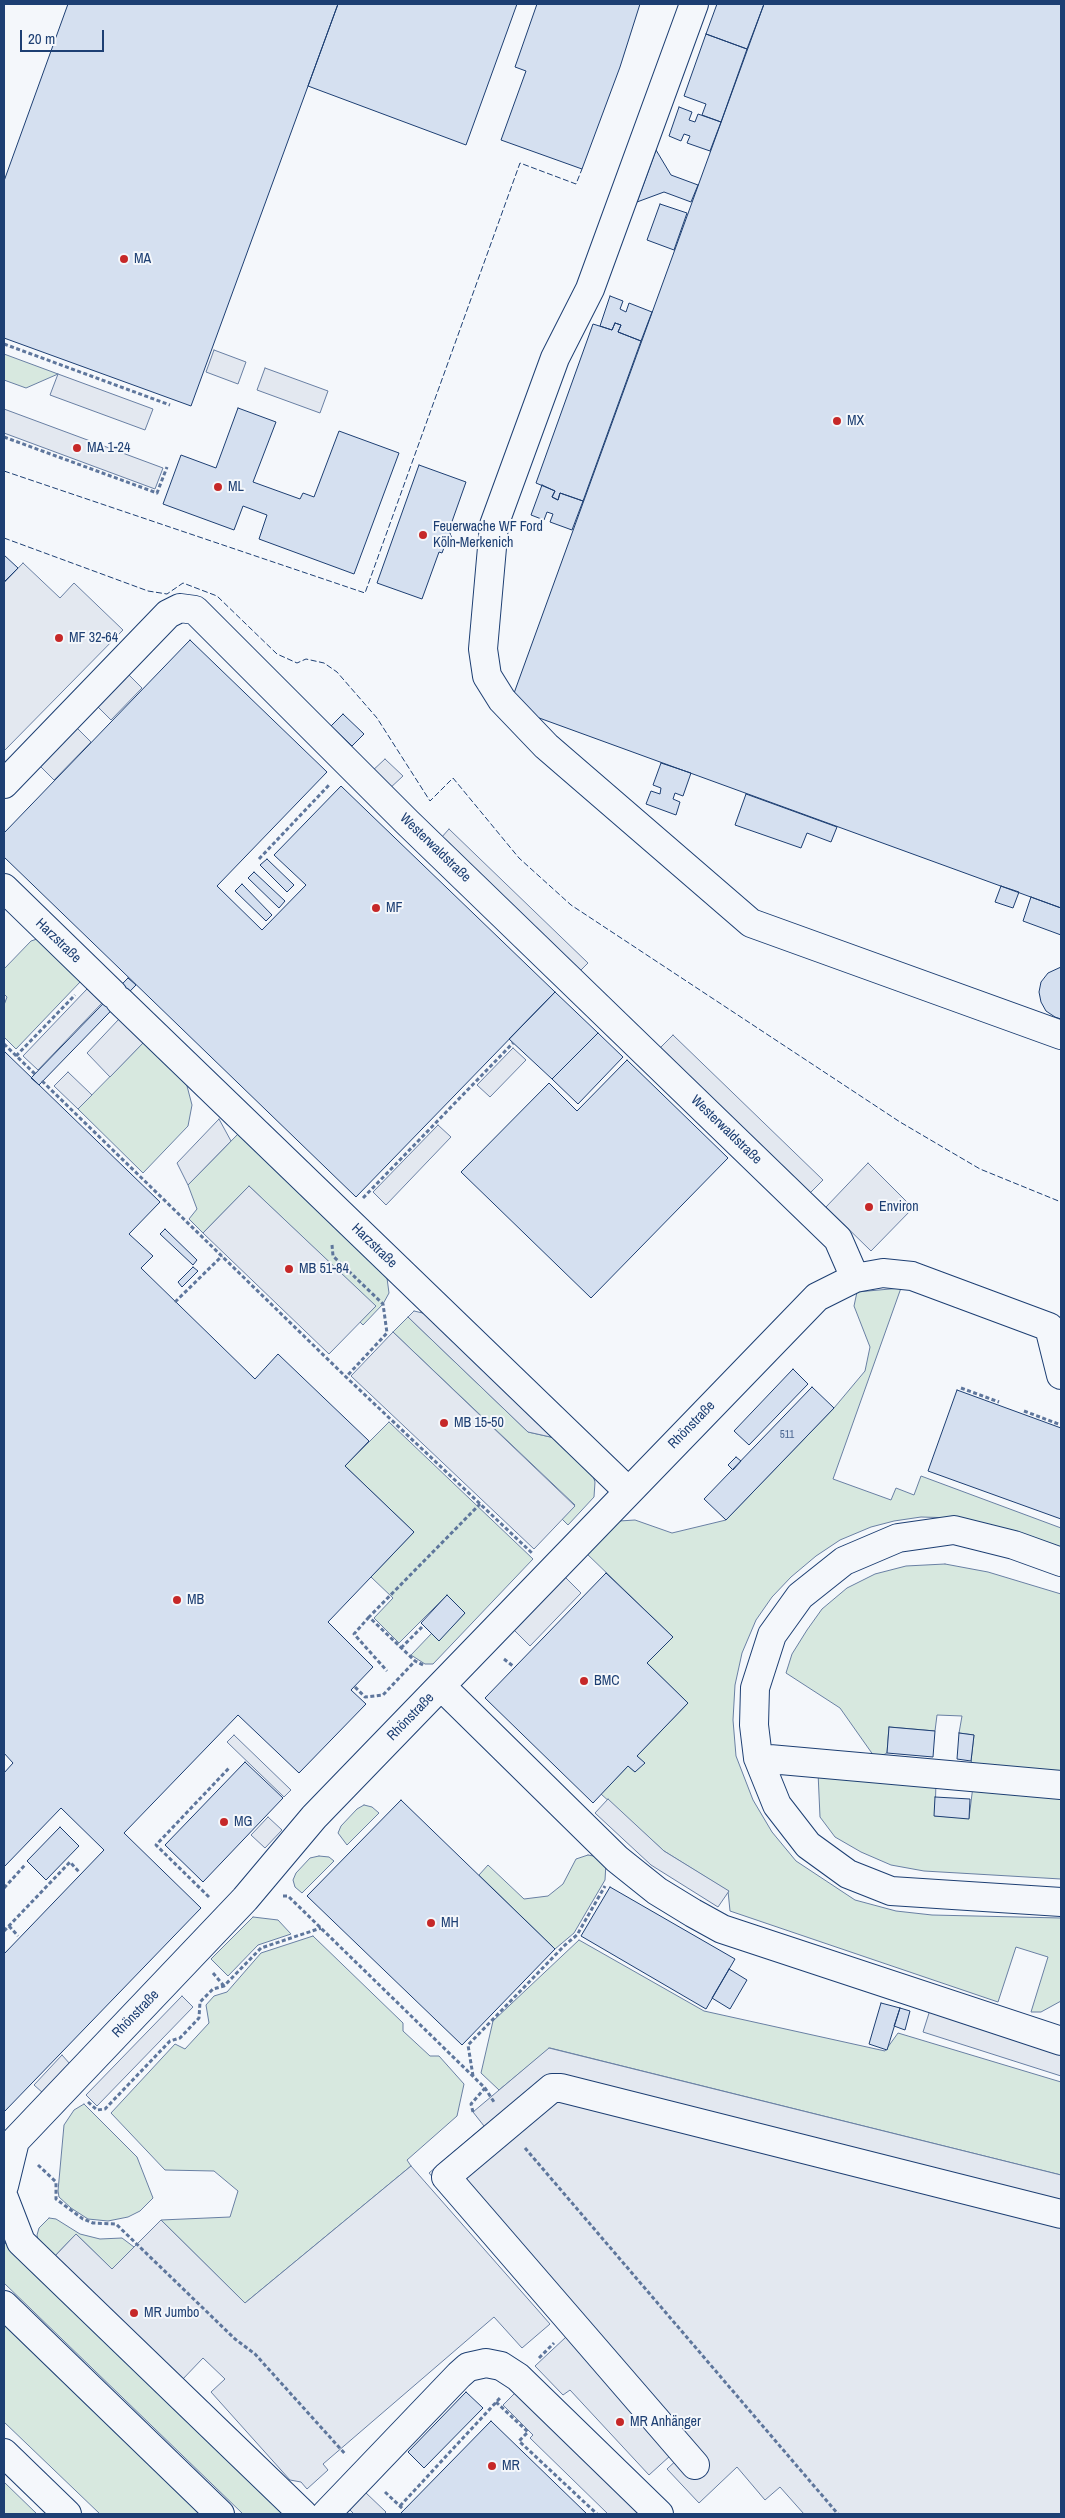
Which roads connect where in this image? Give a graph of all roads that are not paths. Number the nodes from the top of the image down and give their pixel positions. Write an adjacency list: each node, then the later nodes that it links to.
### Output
1 (694, 4): 4 (lane)
2 (4, 784): 5 (lane, Westerwaldstraße)
3 (4, 888): 7 (lane, Harzstraße)
4 (1061, 1035)
5 (855, 1278): 6 (lane, Rhönstraße); 7 (lane, Rhönstraße)
6 (1061, 1375)
7 (628, 1491): 9 (lane, Rhönstraße)
8 (1061, 1562): 10 (lane)
9 (434, 1676): 13 (lane); 14 (lane, Rhönstraße)
10 (758, 1758): 11 (lane); 12 (lane)
11 (1061, 1785)
12 (1061, 1902)
13 (1061, 2041)
14 (4, 2186)
15 (4, 2198): 22 (lane)
16 (1061, 2214): 19 (lane)
17 (4, 2305): 21 (lane)
18 (4, 2453): 20 (lane)
19 (695, 2465)
20 (67, 2514)
21 (220, 2514)
22 (303, 2514)
23 (326, 2514): 24 (lane)
24 (659, 2514)

